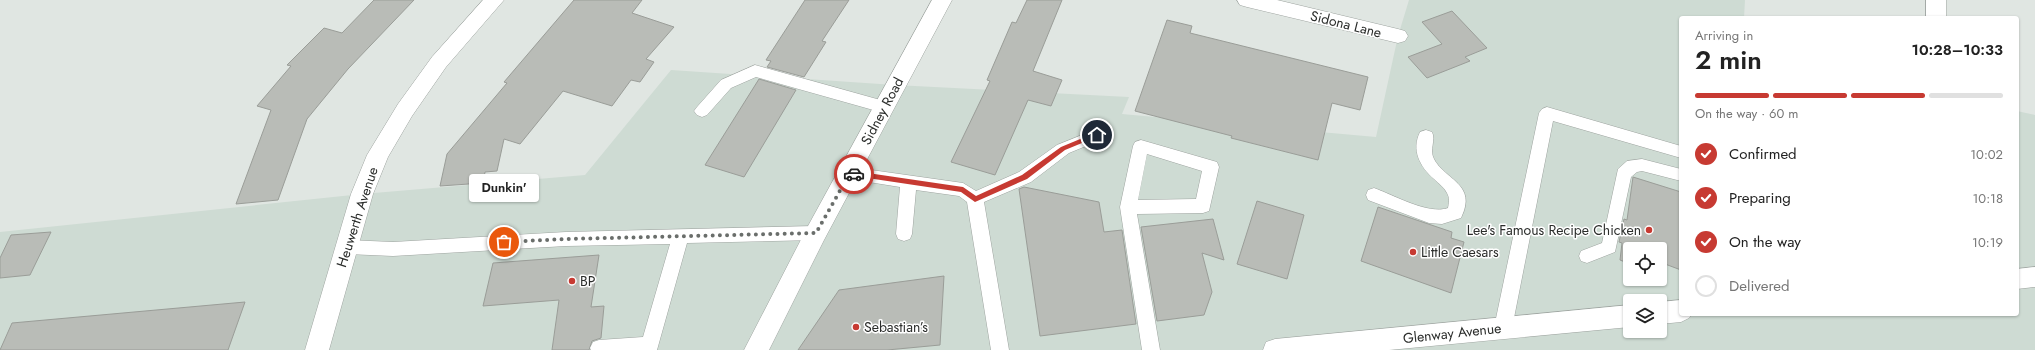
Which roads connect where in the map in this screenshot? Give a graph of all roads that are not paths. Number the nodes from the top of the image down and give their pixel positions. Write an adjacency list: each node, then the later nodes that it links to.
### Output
1 (494, 0): 21 (street, Heuwerth Avenue)
2 (942, 0): 7 (street, Sidney Road)
3 (1247, 0): 6 (street, Sidona Lane)
4 (1936, 0): 5 (street)
5 (1936, 16)
6 (1398, 36)
7 (884, 107): 8 (lane); 12 (street, Sidney Road)
8 (702, 112)
9 (1097, 135): 16 (lane)
10 (1426, 136): 15 (lane)
11 (1679, 151): 28 (lane)
12 (850, 173): 14 (lane); 18 (street, Sidney Road)
13 (1679, 174): 22 (lane)
14 (908, 182): 16 (lane); 19 (lane)
15 (1374, 196)
16 (975, 199): 33 (lane)
17 (1128, 207): 17 (lane); 34 (lane)
18 (816, 233): 20 (lane); 32 (street, Sidney Road)
19 (904, 234)
20 (681, 236): 21 (lane); 29 (lane)
21 (347, 247): 31 (street, Heuwerth Avenue)
22 (1587, 256)
23 (2035, 277): 24 (street)
24 (2019, 279)
25 (1679, 311): 26 (street)
26 (1667, 312)
27 (1623, 317): 28 (street, Glenway Avenue)
28 (1503, 328): 35 (street, Glenway Avenue)
29 (648, 347): 30 (lane)
30 (600, 348)
31 (316, 350)
32 (756, 350)
33 (1000, 350)
34 (1151, 350)
35 (1275, 350)

